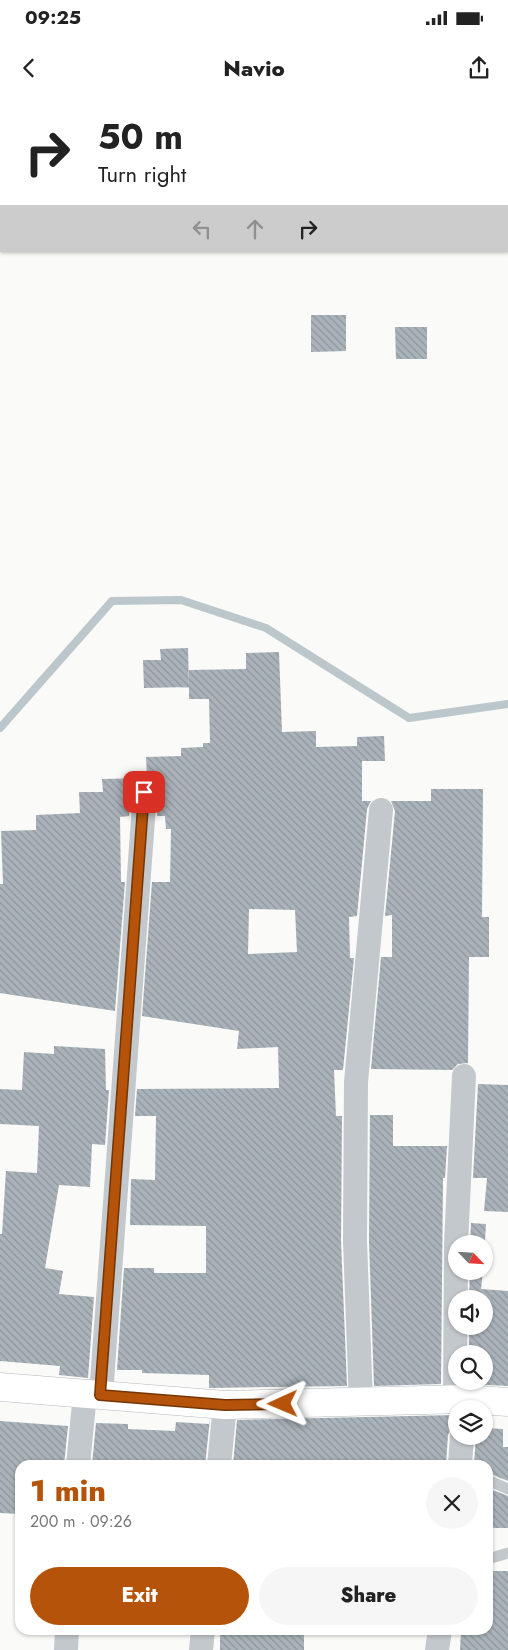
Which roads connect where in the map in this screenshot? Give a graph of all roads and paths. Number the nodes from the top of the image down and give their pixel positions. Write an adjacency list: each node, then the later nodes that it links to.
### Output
1 (144, 792): 7 (street)
2 (381, 810): 11 (street)
3 (464, 1076): 4 (street)
4 (456, 1235)
5 (457, 1280): 8 (street)
6 (0, 1388): 7 (main road)
7 (93, 1394): 13 (main road); 15 (street)
8 (462, 1400)
9 (493, 1402): 10 (main road)
10 (508, 1402)
11 (361, 1403): 12 (main road); 13 (main road)
12 (448, 1403)
13 (225, 1405): 16 (street)
14 (461, 1445): 17 (street)
15 (79, 1460)
16 (220, 1460)
17 (460, 1460)
18 (493, 1482): 19 (lane)
19 (508, 1489)
20 (508, 1553): 21 (lane)
21 (493, 1558)
22 (67, 1635): 25 (street)
23 (202, 1635): 26 (street)
24 (439, 1635): 27 (street)
25 (66, 1650)
26 (201, 1650)
27 (437, 1650)

